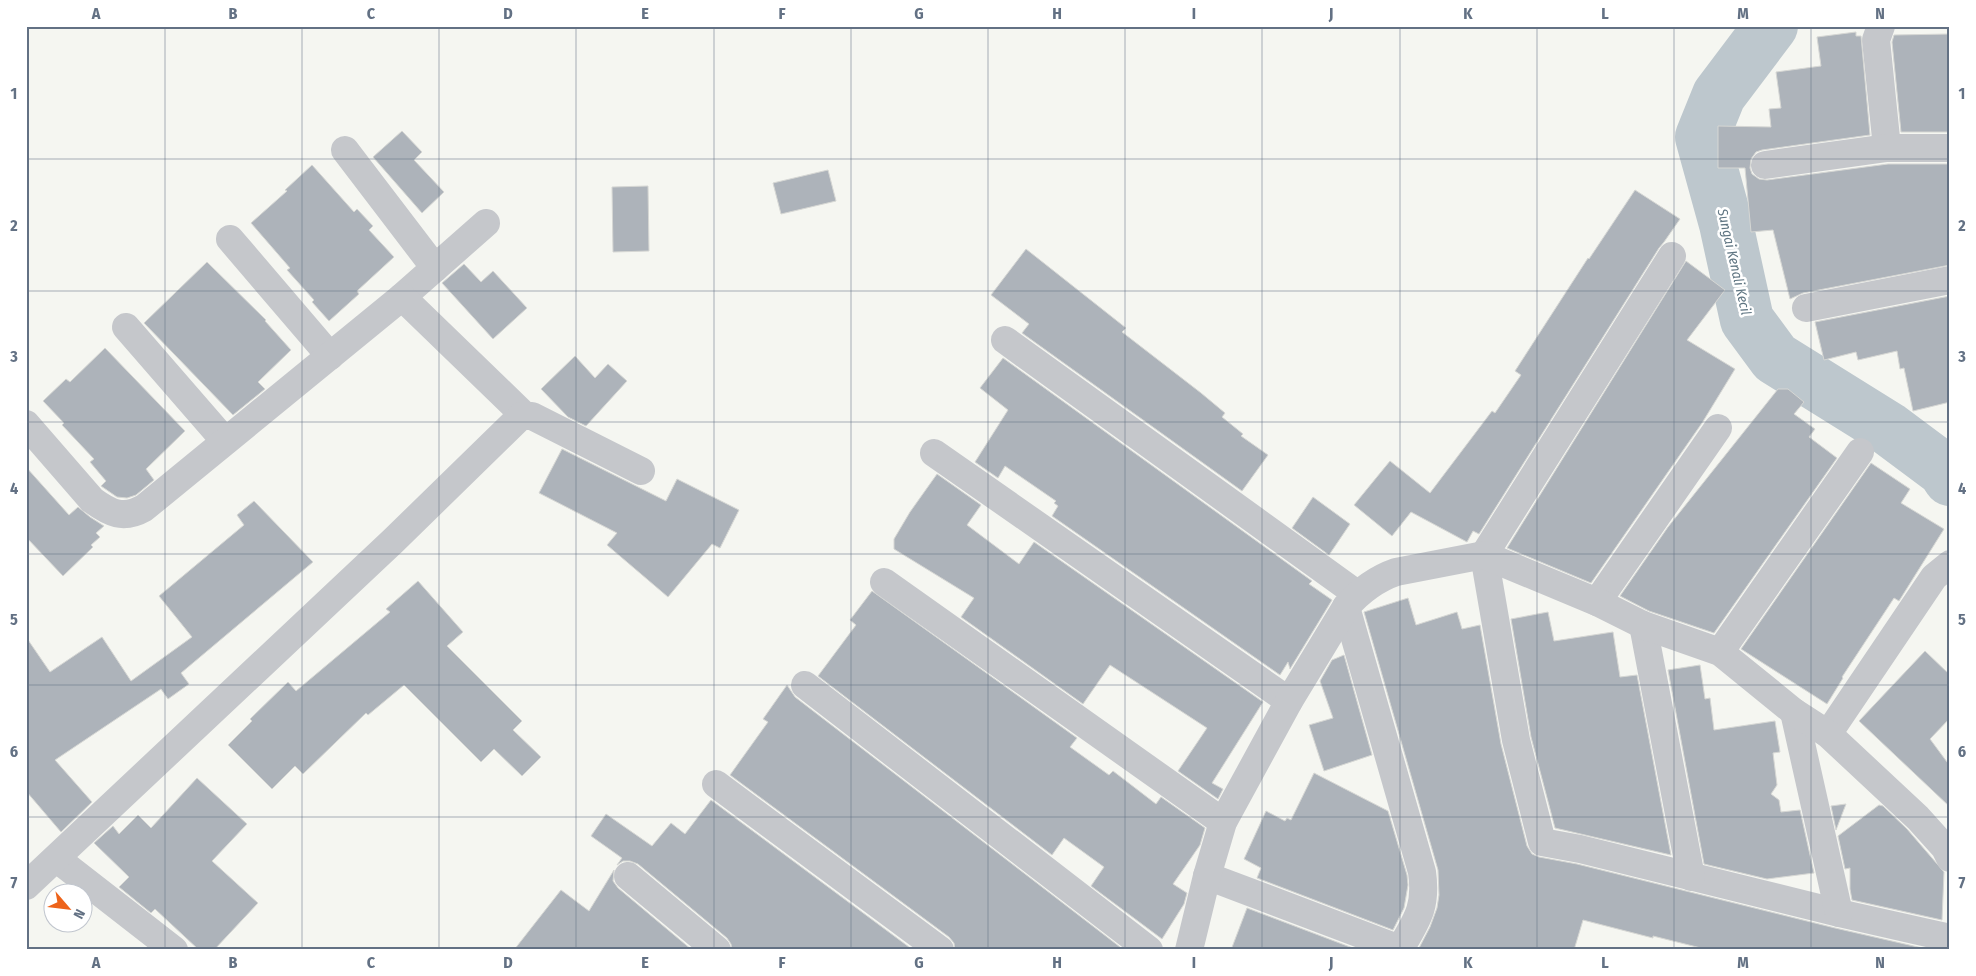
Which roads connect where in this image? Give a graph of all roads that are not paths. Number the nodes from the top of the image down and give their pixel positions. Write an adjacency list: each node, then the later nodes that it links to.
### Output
1 (1882, 26): 2 (street)
2 (1887, 148): 3 (street); 5 (street)
3 (1950, 148)
4 (344, 150): 9 (street)
5 (1765, 165)
6 (486, 223): 9 (street)
7 (230, 239): 15 (street)
8 (1672, 256): 23 (street)
9 (435, 268): 11 (street)
10 (1950, 280): 12 (street)
11 (402, 297): 15 (street); 16 (street)
12 (1806, 308)
13 (126, 327): 19 (street)
14 (1004, 340): 26 (street)
15 (330, 356): 19 (street)
16 (524, 415): 22 (street); 37 (street)
17 (26, 424): 19 (street)
18 (1718, 428): 27 (street)
19 (225, 441)
20 (1860, 452): 29 (street)
21 (934, 453): 31 (street)
22 (641, 471)
23 (1484, 555): 26 (street); 27 (street); 40 (street)
24 (1950, 564): 33 (street)
25 (884, 582): 35 (street)
26 (1351, 600): 31 (street); 44 (street)
27 (1597, 602): 28 (street)
28 (1642, 624): 29 (street); 40 (street)
29 (1720, 652): 32 (street)
30 (805, 685): 48 (street)
31 (1289, 701): 35 (street)
32 (1794, 712): 33 (street); 42 (street)
33 (1828, 734): 36 (street)
34 (716, 784): 47 (street)
35 (1223, 822): 39 (street)
36 (1950, 858)
37 (56, 859): 41 (street); 45 (street)
38 (628, 876): 46 (street)
39 (1207, 876): 44 (street); 49 (street)
40 (1691, 877): 42 (street)
41 (26, 886)
42 (1839, 913): 43 (street)
43 (1950, 938)
44 (1401, 949)
45 (174, 950)
46 (717, 950)
47 (940, 950)
48 (1149, 950)
49 (1189, 950)

